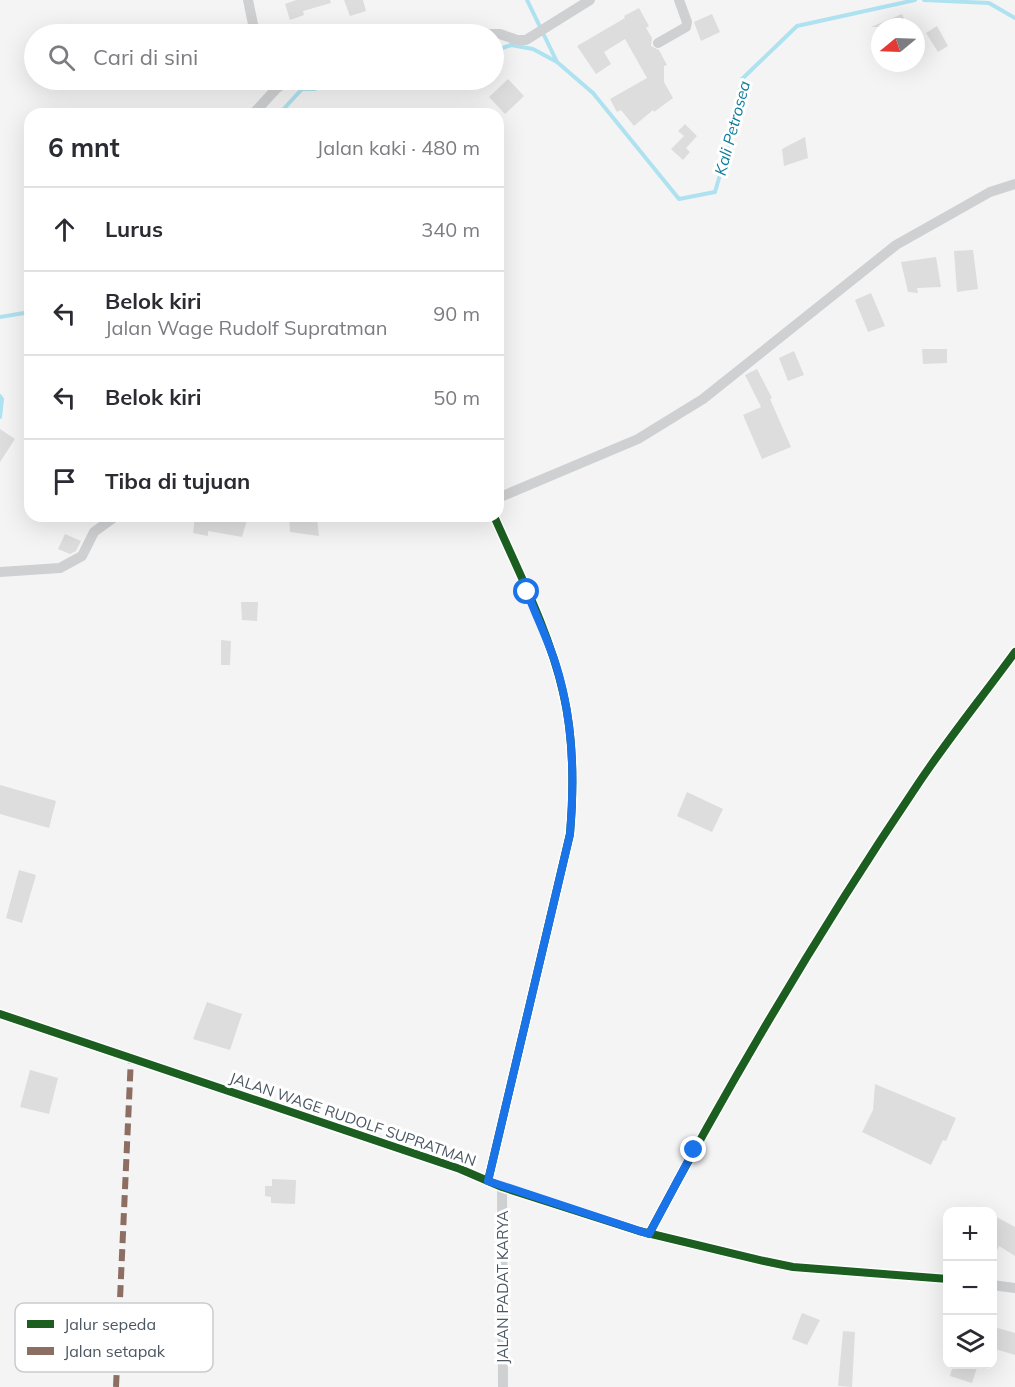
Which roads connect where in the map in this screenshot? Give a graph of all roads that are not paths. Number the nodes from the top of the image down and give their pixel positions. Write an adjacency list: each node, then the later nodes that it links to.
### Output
1 (248, 0): 4 (street)
2 (590, 0): 5 (street)
3 (679, 0): 6 (street)
4 (253, 24)
5 (504, 35)
6 (658, 43)
7 (270, 90): 8 (street)
8 (257, 108)
9 (1015, 184): 10 (street)
10 (504, 495)
11 (108, 522): 13 (street)
12 (497, 522): 16 (street)
13 (0, 572)
14 (1015, 652): 18 (street)
15 (0, 1014): 16 (street, JALAN WAGE RUDOLF SUPRATMAN)
16 (488, 1181): 17 (street, JALAN WAGE RUDOLF SUPRATMAN)
17 (502, 1187): 18 (street, JALAN WAGE RUDOLF SUPRATMAN); 22 (street, JALAN PADAT KARYA)
18 (649, 1234): 19 (street, JALAN WAGE RUDOLF SUPRATMAN)
19 (943, 1279)
20 (997, 1286): 21 (street)
21 (1015, 1288)
22 (503, 1387)

